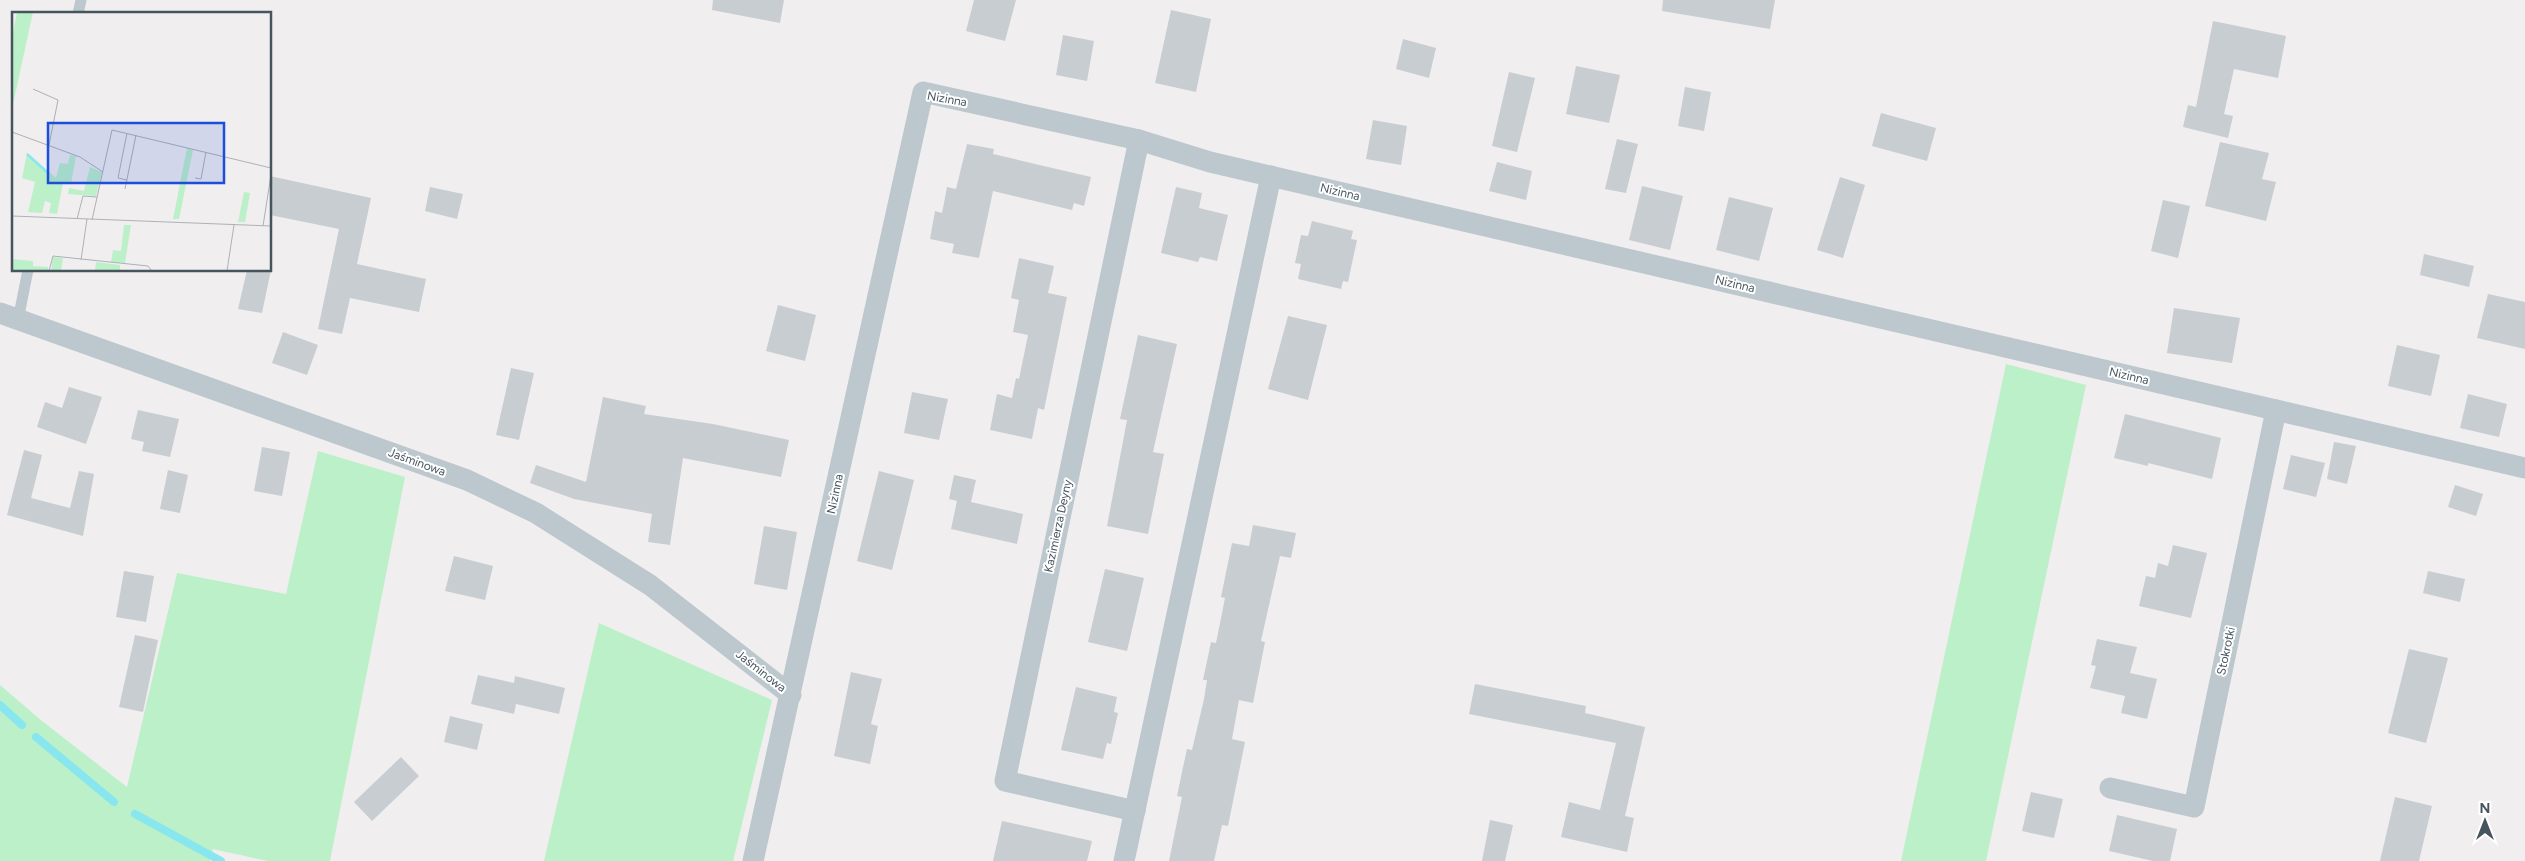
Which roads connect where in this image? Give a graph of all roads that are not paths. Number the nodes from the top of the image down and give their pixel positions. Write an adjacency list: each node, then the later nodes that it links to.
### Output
1 (1139, 140): 2 (street, Nizinna); 7 (street, Nizinna); 9 (street, Kazimierza Deyny)
2 (1271, 176): 5 (street, Nizinna); 9 (street)
3 (28, 271): 4 (lane)
4 (9, 316): 7 (street, Jaśminowa)
5 (2276, 410): 6 (street, Nizinna); 8 (street, Stokrotki)
6 (2525, 468)
7 (791, 695): 10 (street, Nizinna)
8 (2110, 788)
9 (1135, 811): 11 (street)
10 (753, 861)
11 (1124, 861)

